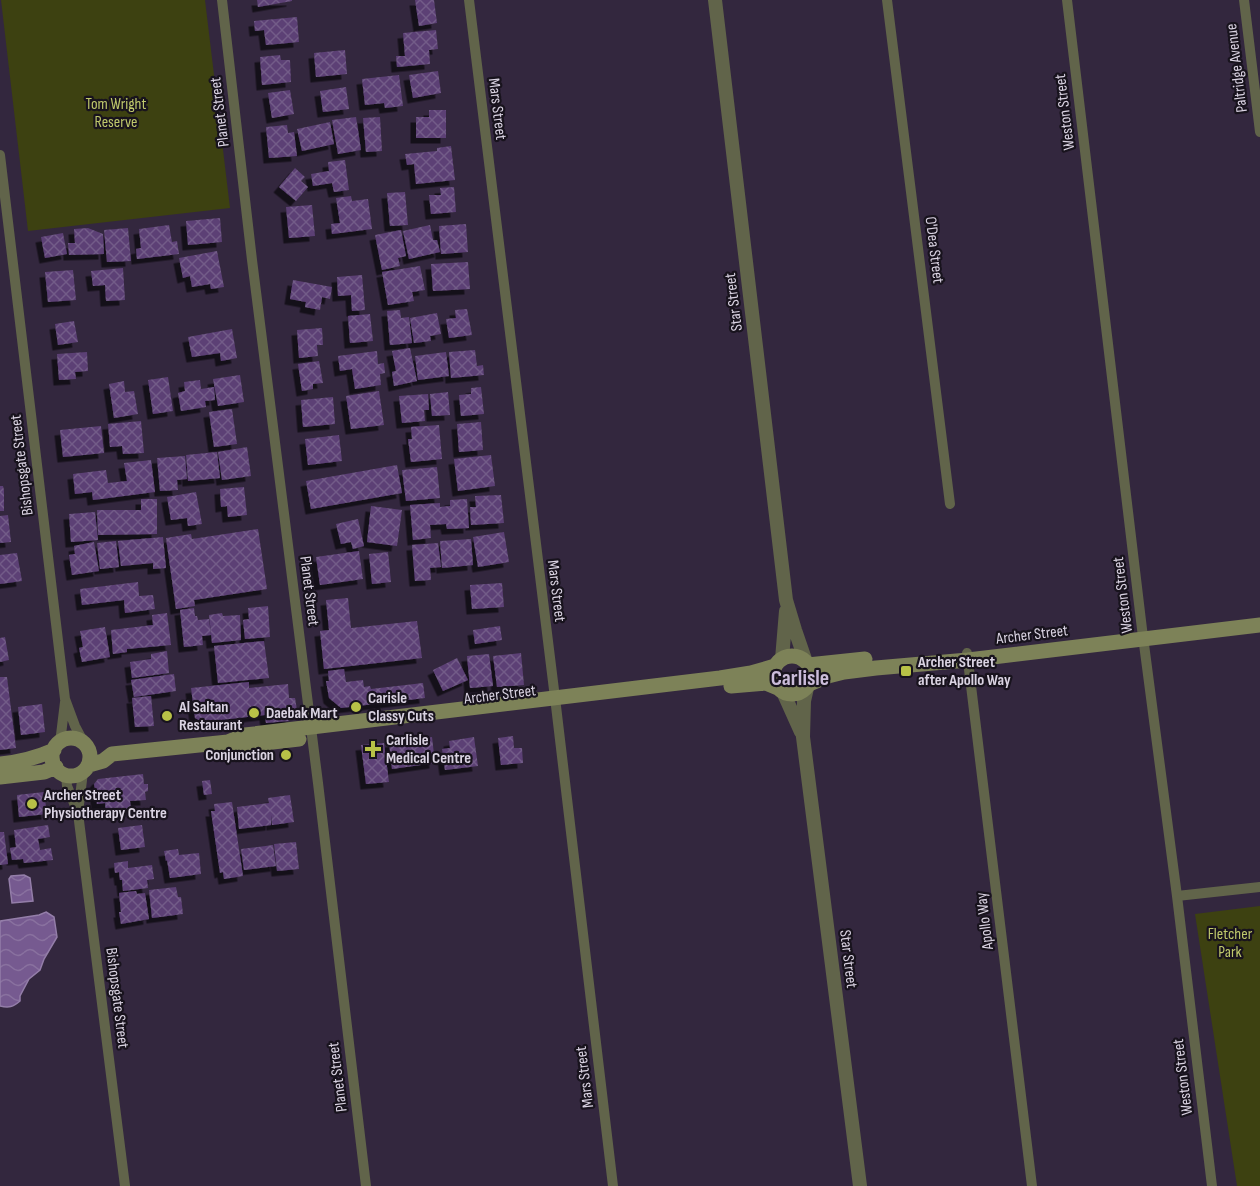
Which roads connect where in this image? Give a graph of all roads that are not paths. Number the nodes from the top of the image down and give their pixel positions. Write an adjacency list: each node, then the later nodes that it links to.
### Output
1 (222, 0): 21 (street, Planet Street)
2 (469, 0): 20 (street, Mars Street)
3 (715, 0): 10 (street, Star Street)
4 (887, 0): 9 (street, O'Dea Street)
5 (1067, 0): 13 (street, Weston Street)
6 (1244, 0): 7 (street, Paltridge Avenue)
7 (1260, 132)
8 (0, 155): 19 (street, Bishopsgate Street)
9 (951, 504)
10 (786, 600): 15 (street, Star Street); 16 (street, Star Street)
11 (1260, 615): 13 (main road, Archer Street)
12 (1260, 625): 13 (main road, Archer Street)
13 (1143, 634): 14 (main road, Archer Street); 32 (street, Weston Street)
14 (968, 656): 16 (main road, Archer Street); 17 (main road, Archer Street); 37 (street, Apollo Way)
15 (779, 663): 16 (main road); 18 (main road); 20 (main road, Archer Street)
16 (807, 664): 17 (main road)
17 (808, 686): 18 (main road); 22 (street, Star Street)
18 (781, 690): 20 (main road, Archer Street); 22 (street, Star Street)
19 (65, 699): 23 (street, Bishopsgate Street); 24 (street, Bishopsgate Street)
20 (555, 702): 21 (main road, Archer Street); 35 (street, Mars Street)
21 (312, 732): 25 (main road, Archer Street); 34 (street, Planet Street)
22 (803, 736): 36 (street, Star Street)
23 (57, 746): 24 (main road); 26 (main road); 28 (main road)
24 (86, 746): 25 (main road, Archer Street); 27 (main road)
25 (112, 754): 27 (main road, Archer Street)
26 (0, 764)
27 (86, 768): 28 (main road); 30 (street, Bishopsgate Street)
28 (61, 771): 29 (main road); 30 (street, Bishopsgate Street)
29 (0, 777)
30 (78, 813): 33 (street, Bishopsgate Street)
31 (1260, 887): 32 (street)
32 (1177, 896): 38 (street, Weston Street)
33 (125, 1186)
34 (366, 1186)
35 (613, 1186)
36 (860, 1186)
37 (1032, 1186)
38 (1212, 1186)

